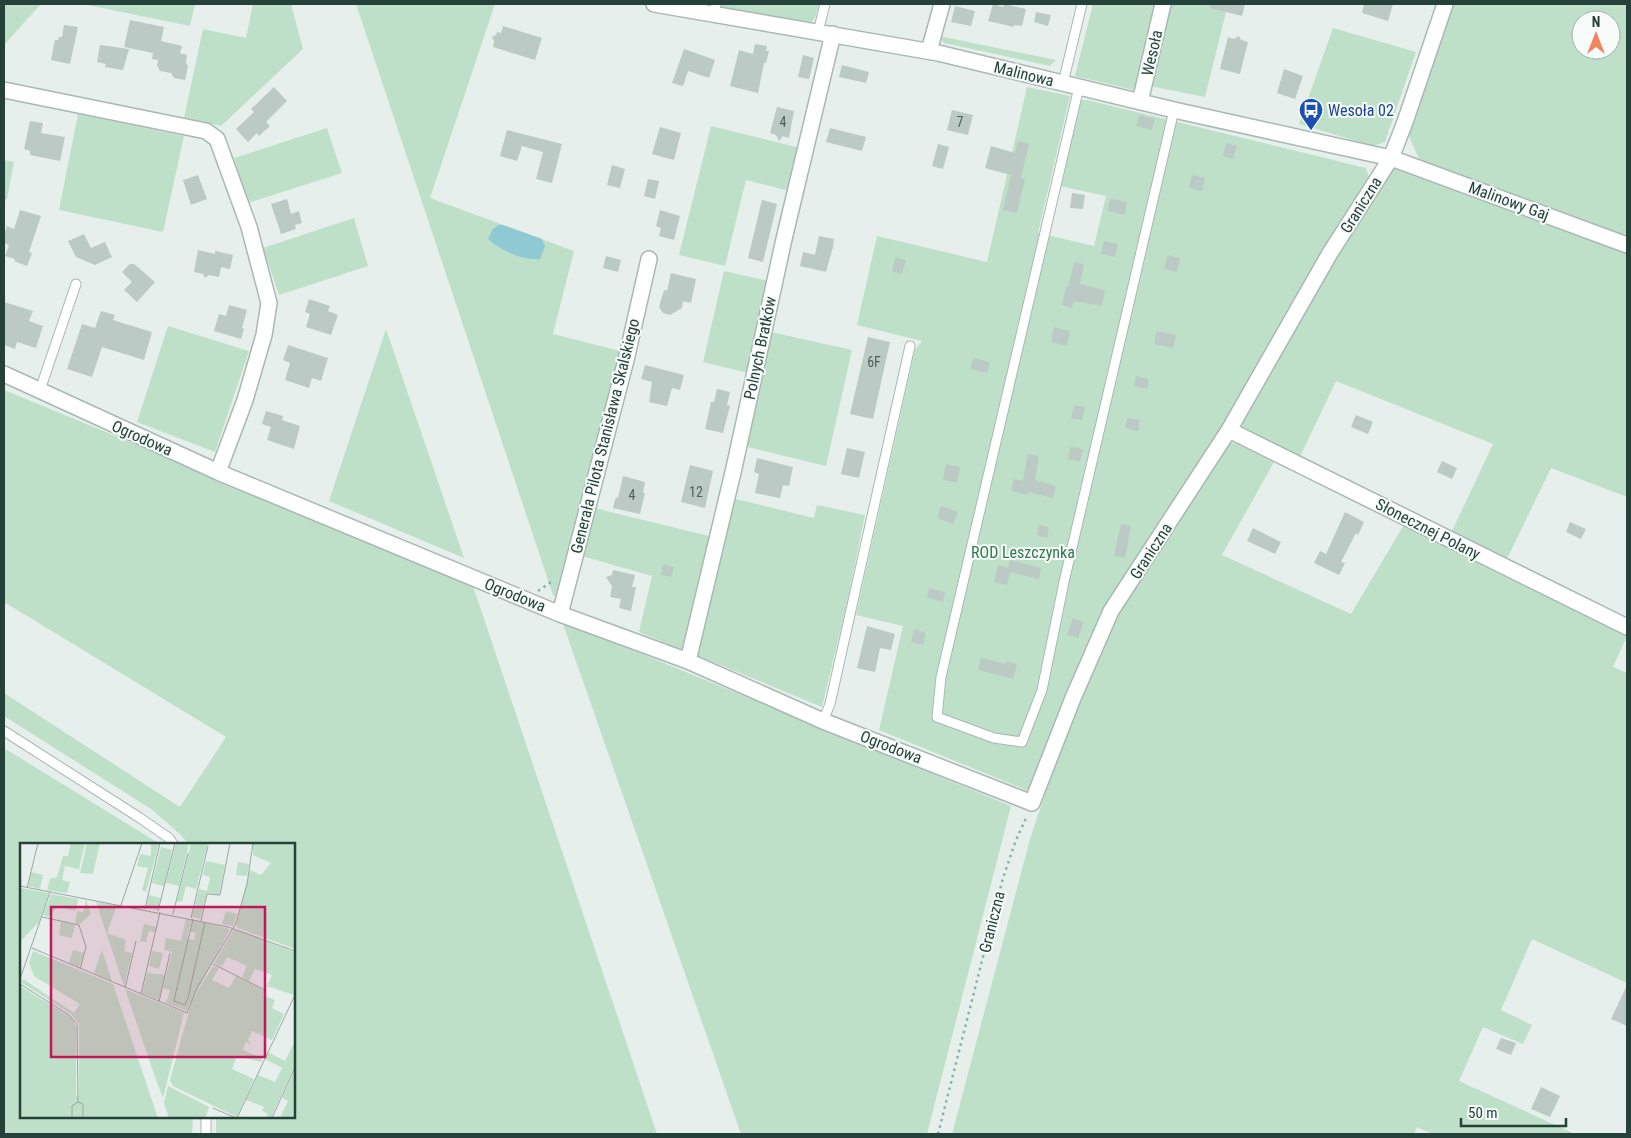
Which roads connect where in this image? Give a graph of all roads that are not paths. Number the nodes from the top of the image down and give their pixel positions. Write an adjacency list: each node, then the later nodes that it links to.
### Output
1 (654, 4): 7 (street, Malinowa)
2 (825, 4): 8 (lane)
3 (942, 4): 9 (street)
4 (1082, 4): 10 (lane)
5 (1163, 4): 13 (street, Wesoła)
6 (1445, 4): 15 (street, Graniczna)
7 (715, 9): 8 (street, Malinowa)
8 (826, 33): 9 (street, Malinowa); 26 (street, Polnych Bratków)
9 (929, 51): 10 (street, Malinowa)
10 (1063, 83): 11 (street, Malinowa)
11 (1080, 87): 13 (street, Malinowa); 14 (lane)
12 (4, 90): 23 (street)
13 (1140, 102): 14 (street, Malinowa)
14 (1174, 110): 15 (street, Malinowa)
15 (1391, 158): 16 (street, Malinowy Gaj); 22 (street, Graniczna)
16 (1627, 245)
17 (649, 259): 24 (street, Generała Pilota Stanisława Skalskiego)
18 (76, 284): 21 (lane)
19 (910, 346): 27 (lane)
20 (4, 374): 21 (street, Ogrodowa)
21 (40, 390): 23 (street, Ogrodowa)
22 (1229, 430): 25 (street, Słonecznej Polany); 29 (street, Graniczna)
23 (218, 472): 24 (street, Ogrodowa)
24 (560, 614): 26 (street, Ogrodowa)
25 (1627, 628)
26 (688, 661): 27 (street, Ogrodowa)
27 (823, 721): 29 (street, Ogrodowa)
28 (4, 731): 30 (lane)
29 (1032, 803)
30 (172, 843)
31 (206, 1118): 32 (lane)
32 (206, 1134)

